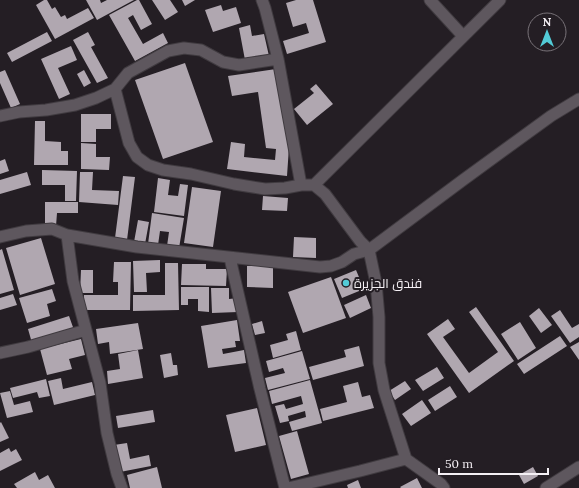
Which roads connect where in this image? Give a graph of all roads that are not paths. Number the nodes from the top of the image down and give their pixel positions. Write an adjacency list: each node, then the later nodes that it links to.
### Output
1 (262, 0): 5 (street)
2 (430, 0): 4 (street)
3 (500, 0): 4 (street)
4 (463, 36): 10 (street)
5 (278, 59): 6 (street); 9 (street)
6 (115, 89): 8 (street); 9 (street)
7 (579, 99): 13 (street)
8 (0, 116)
9 (301, 185): 10 (street)
10 (314, 185): 13 (street)
11 (1, 235): 12 (street)
12 (67, 236): 14 (street); 15 (street)
13 (369, 250): 14 (street); 17 (street)
14 (230, 258): 20 (street)
15 (86, 330): 16 (street); 19 (street)
16 (0, 353)
17 (406, 459): 20 (street); 21 (street)
18 (579, 467): 22 (street)
19 (122, 488)
20 (286, 488)
21 (444, 488)
22 (546, 488)

